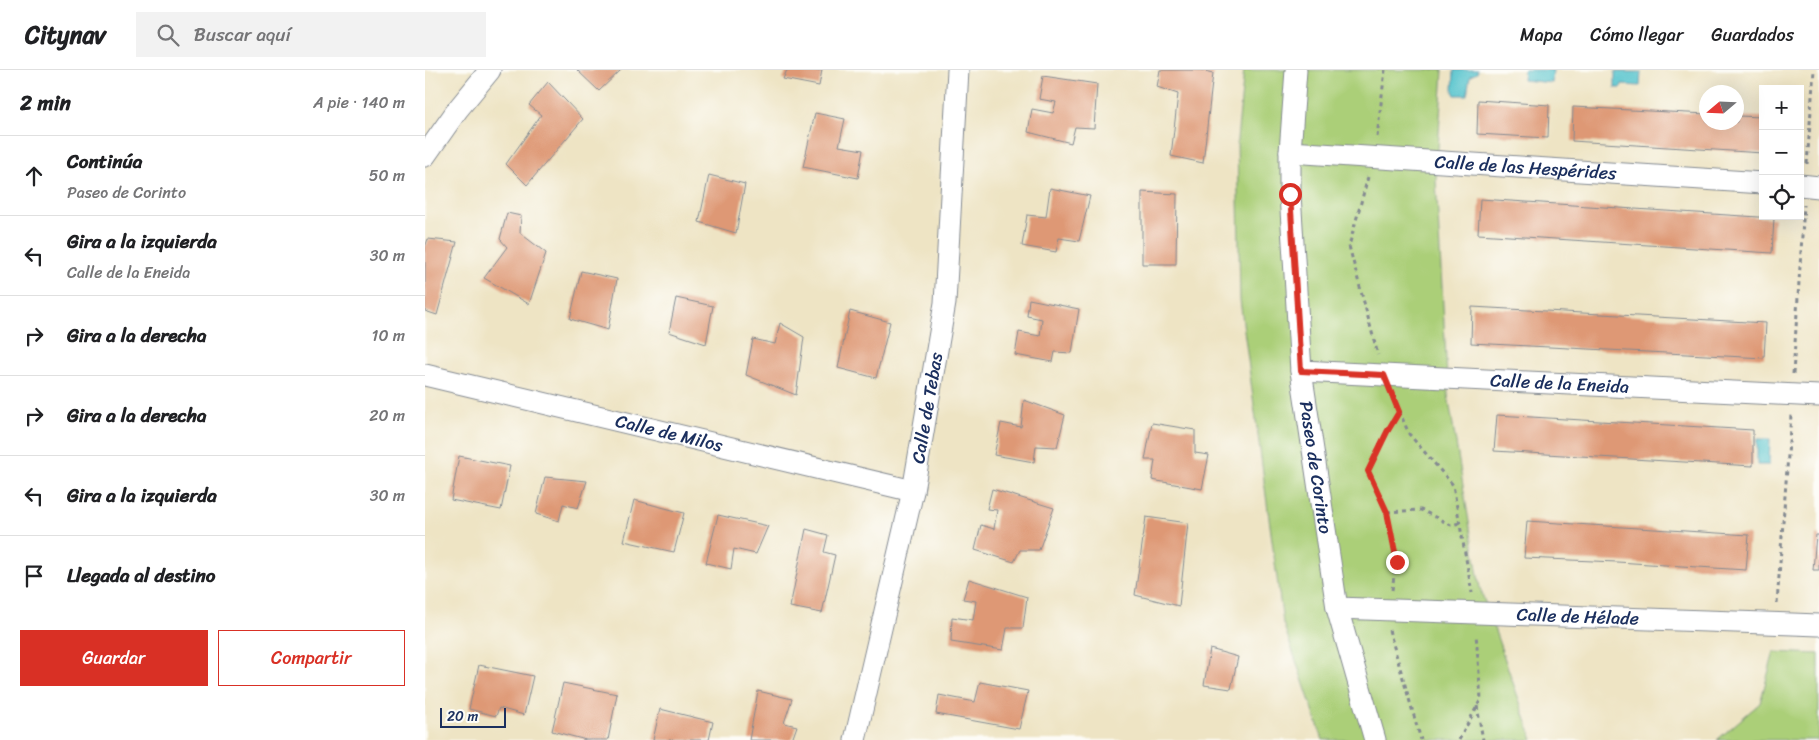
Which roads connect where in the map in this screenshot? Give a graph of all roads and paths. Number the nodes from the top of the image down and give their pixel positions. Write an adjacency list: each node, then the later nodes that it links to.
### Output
1 (490, 70): 7 (street)
2 (959, 70): 17 (street, Calle de Tebas)
3 (1296, 70): 6 (street, Paseo de Corinto)
4 (1385, 70): 8 (path)
5 (1814, 70): 10 (path)
6 (1290, 152): 8 (street, Calle de las Hespérides); 11 (street, Paseo de Corinto)
7 (425, 156)
8 (1374, 157): 9 (street, Calle de las Hespérides); 13 (path)
9 (1759, 183)
10 (1808, 186): 14 (path)
11 (1301, 371): 13 (street, Calle de la Eneida); 20 (street, Paseo de Corinto)
12 (425, 375): 17 (street, Calle de Milos)
13 (1384, 375): 14 (street, Calle de la Eneida); 16 (path)
14 (1792, 395): 15 (street, Calle de la Eneida); 23 (path)
15 (1819, 396)
16 (1399, 412): 18 (path); 19 (path)
17 (913, 491): 26 (street, Calle de Tebas)
18 (1387, 512): 19 (path); 21 (path)
19 (1460, 523): 22 (path)
20 (1337, 608): 21 (street, Calle de Hélade); 27 (street, Paseo de Corinto)
21 (1389, 610): 22 (street, Calle de Hélade); 28 (path)
22 (1475, 613): 23 (street, Calle de Hélade); 25 (path)
23 (1776, 622): 24 (street, Calle de Hélade)
24 (1819, 625)
25 (1477, 706): 29 (path); 30 (path)
26 (855, 740)
27 (1375, 740)
28 (1421, 740)
29 (1459, 740)
30 (1483, 740)

